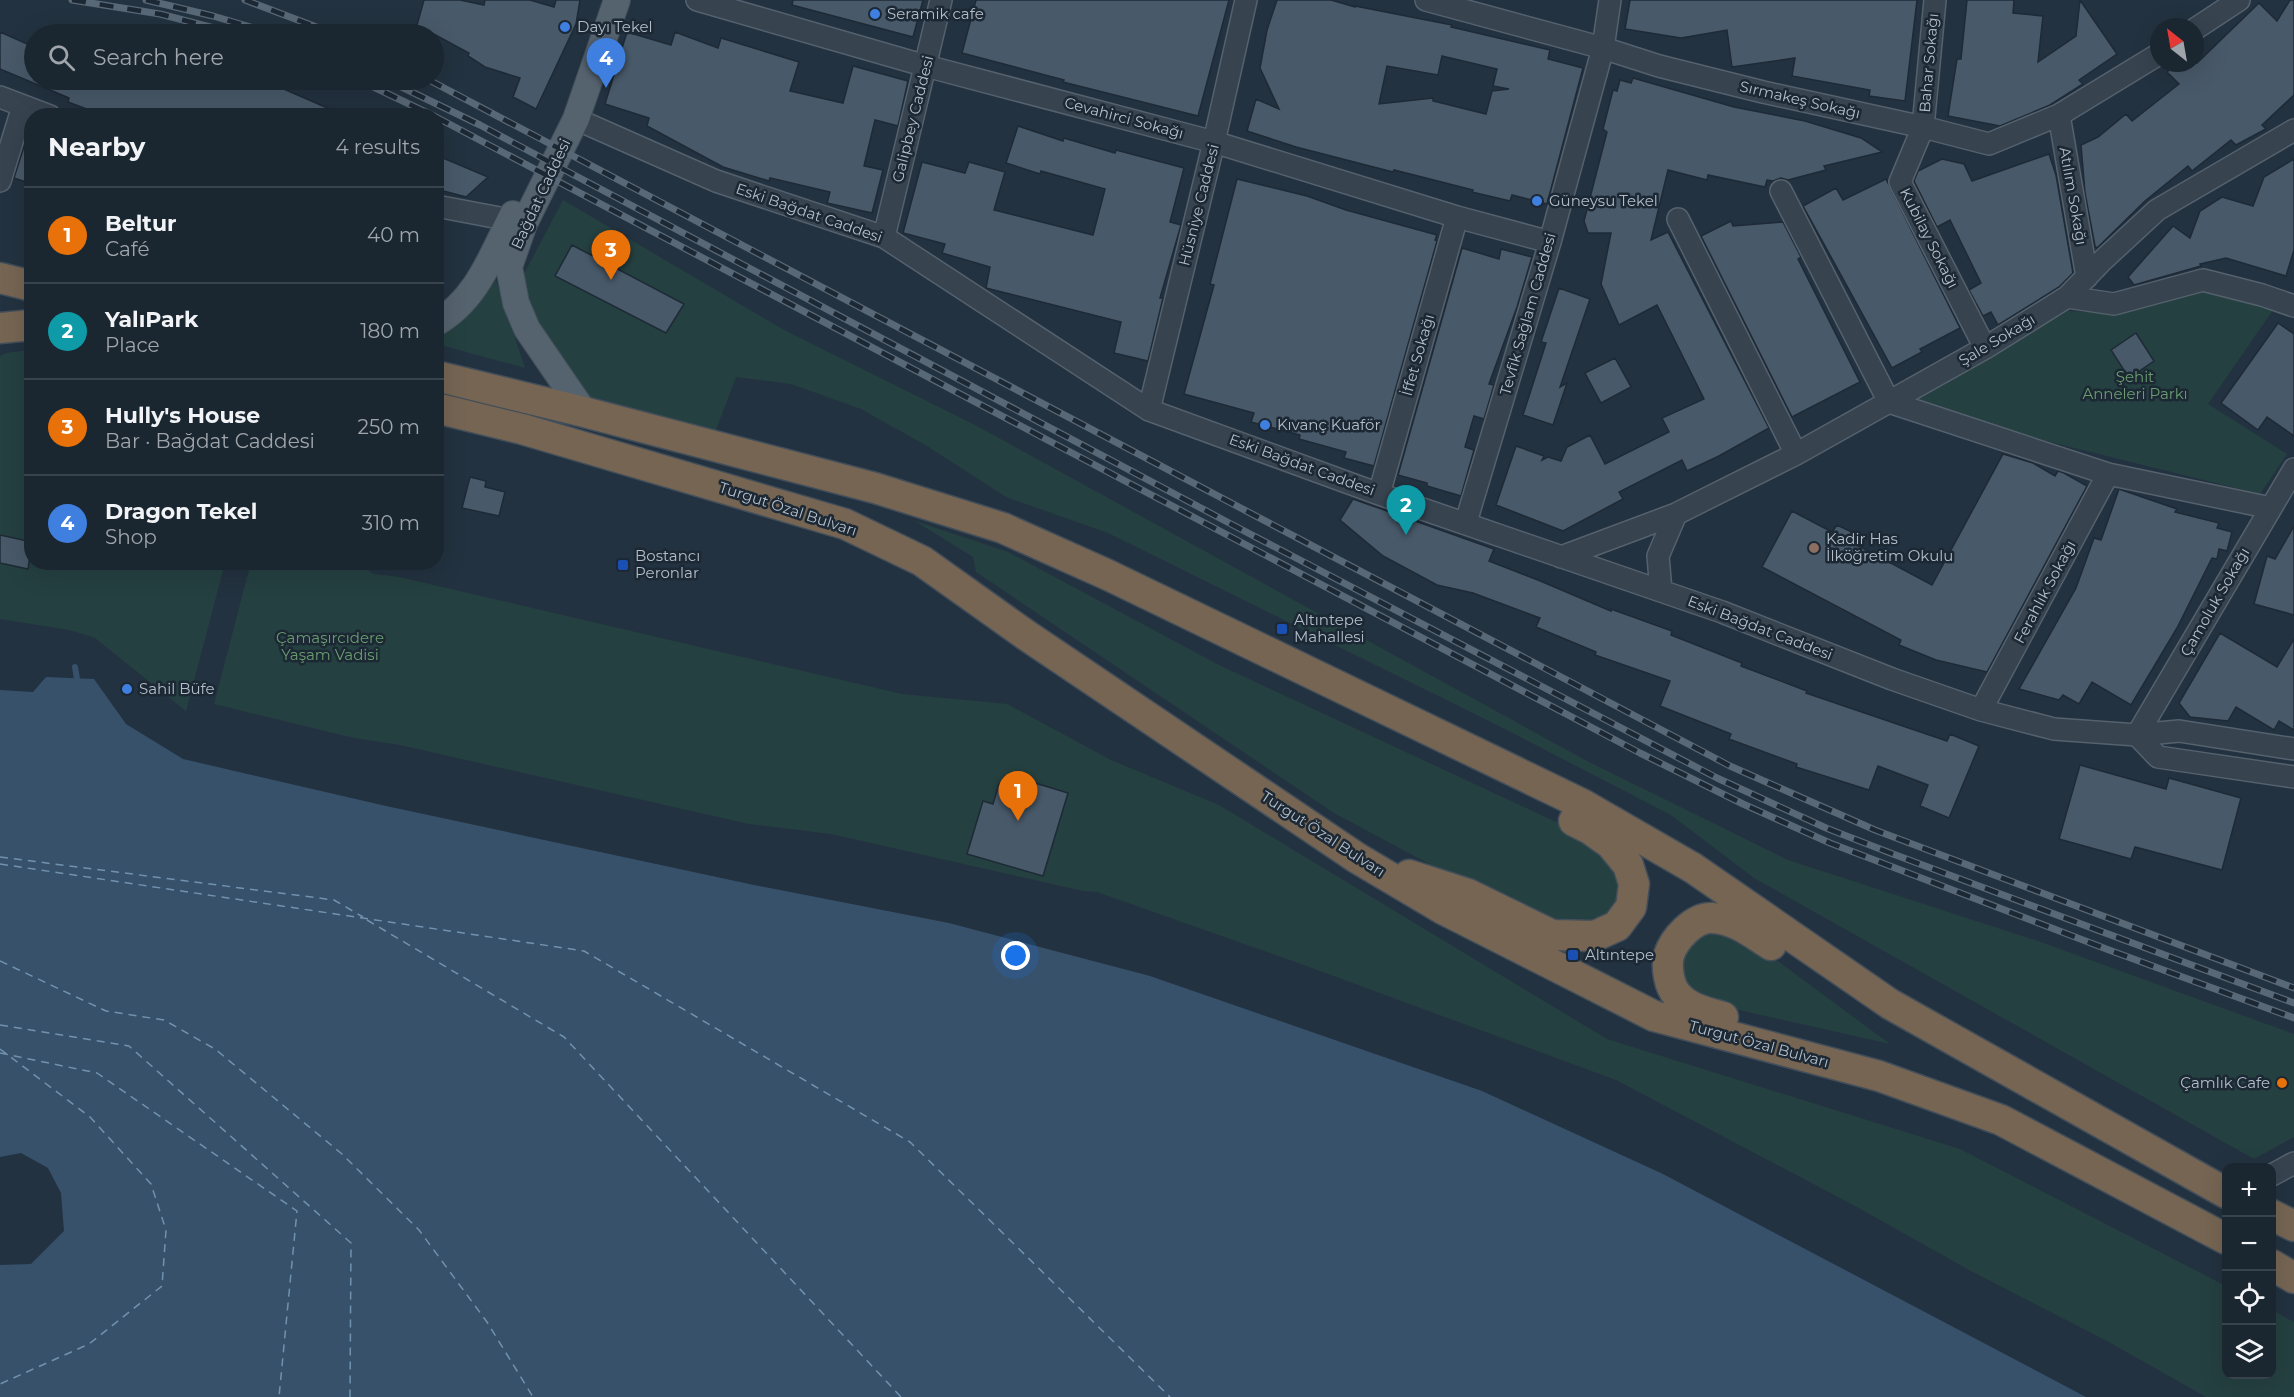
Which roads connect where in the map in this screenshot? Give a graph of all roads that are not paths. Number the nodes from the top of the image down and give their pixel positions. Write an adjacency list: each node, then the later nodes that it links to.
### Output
1 (599, 0): 17 (main road, Bağdat Caddesi)
2 (617, 0): 17 (main road, Bağdat Caddesi)
3 (697, 0): 13 (street, Cevahirci Sokağı)
4 (941, 0): 13 (street, Galipbey Caddesi)
5 (1246, 0): 21 (street, Hüsniye Caddesi)
6 (1426, 0): 11 (street, Sırmakeş Sokağı)
7 (1610, 0): 11 (street, Tevfik Sağlam Caddesi)
8 (1935, 0): 19 (street, Bahar Sokağı)
9 (2239, 0): 10 (street)
10 (2204, 23)
11 (1603, 48): 19 (street, Sırmakeş Sokağı); 29 (street, Tevfik Sağlam Caddesi)
12 (2150, 60): 18 (street, Sırmakeş Sokağı)
13 (926, 66): 21 (street, Cevahirci Sokağı); 28 (street, Galipbey Caddesi)
14 (0, 97): 15 (street)
15 (23, 106): 16 (street); 22 (street)
16 (28, 108)
17 (570, 116): 27 (main road, Bağdat Caddesi); 28 (street, Eski Bağdat Caddesi); 41 (main road, Bağdat Caddesi)
18 (2059, 116): 19 (street, Sırmakeş Sokağı); 30 (street, Atılım Sokağı)
19 (1923, 127): 36 (street, Kubilay Sokağı)
20 (2294, 130): 30 (street, Şale Sokağı)
21 (1214, 142): 25 (street, Cevahirci Sokağı); 40 (street, Hüsniye Caddesi)
22 (0, 181)
23 (1781, 191): 38 (street)
24 (444, 208): 27 (street, Bağdat Caddesi)
25 (1457, 217): 29 (street, Cevahirci Sokağı); 45 (street, İffet Sokağı)
26 (1678, 219): 42 (street)
27 (510, 220): 35 (main road, Bağdat Caddesi)
28 (884, 237): 40 (street, Eski Bağdat Caddesi)
29 (1550, 242): 48 (street, Tevfik Sağlam Caddesi)
30 (2087, 277): 33 (street, Şale Sokağı)
31 (0, 278): 32 (highway)
32 (24, 284)
33 (2067, 297): 34 (street); 36 (street, Şale Sokağı)
34 (2294, 306)
35 (444, 318)
36 (1985, 348): 38 (street, Şale Sokağı)
37 (444, 378): 41 (highway)
38 (1889, 402): 42 (street, Şale Sokağı); 44 (street)
39 (444, 410): 56 (highway, Turgut Özal Bulvarı)
40 (1149, 410): 45 (street, Eski Bağdat Caddesi)
41 (584, 412): 51 (highway)
42 (1796, 454): 47 (street, Şale Sokağı)
43 (2294, 469): 46 (street, Çamoluk Sokağı)
44 (2108, 474): 46 (street); 52 (street, Ferahlık Sokağı)
45 (1379, 494): 48 (street, Eski Bağdat Caddesi)
46 (2282, 498): 53 (street, Çamoluk Sokağı)
47 (1676, 514): 49 (street, Şale Sokağı); 50 (street)
48 (1466, 522): 49 (street, Eski Bağdat Caddesi)
49 (1561, 557): 50 (street, Eski Bağdat Caddesi)
50 (1661, 591): 52 (street, Eski Bağdat Caddesi)
51 (1278, 658): 56 (highway); 57 (highway)
52 (1981, 710): 53 (street, Eski Bağdat Caddesi)
53 (2137, 735): 54 (street, Eski Bağdat Caddesi); 55 (street)
54 (2294, 749)
55 (2294, 777)
56 (1357, 858): 58 (highway, Turgut Özal Bulvarı)
57 (1890, 1004): 58 (highway); 61 (highway)
58 (1879, 1076): 64 (highway, Turgut Özal Bulvarı)
59 (2294, 1163): 60 (street)
60 (2276, 1172)
61 (2222, 1191)
62 (2275, 1217): 63 (highway)
63 (2294, 1226)
64 (2222, 1237)
65 (2276, 1268): 66 (highway)
66 (2294, 1278)

